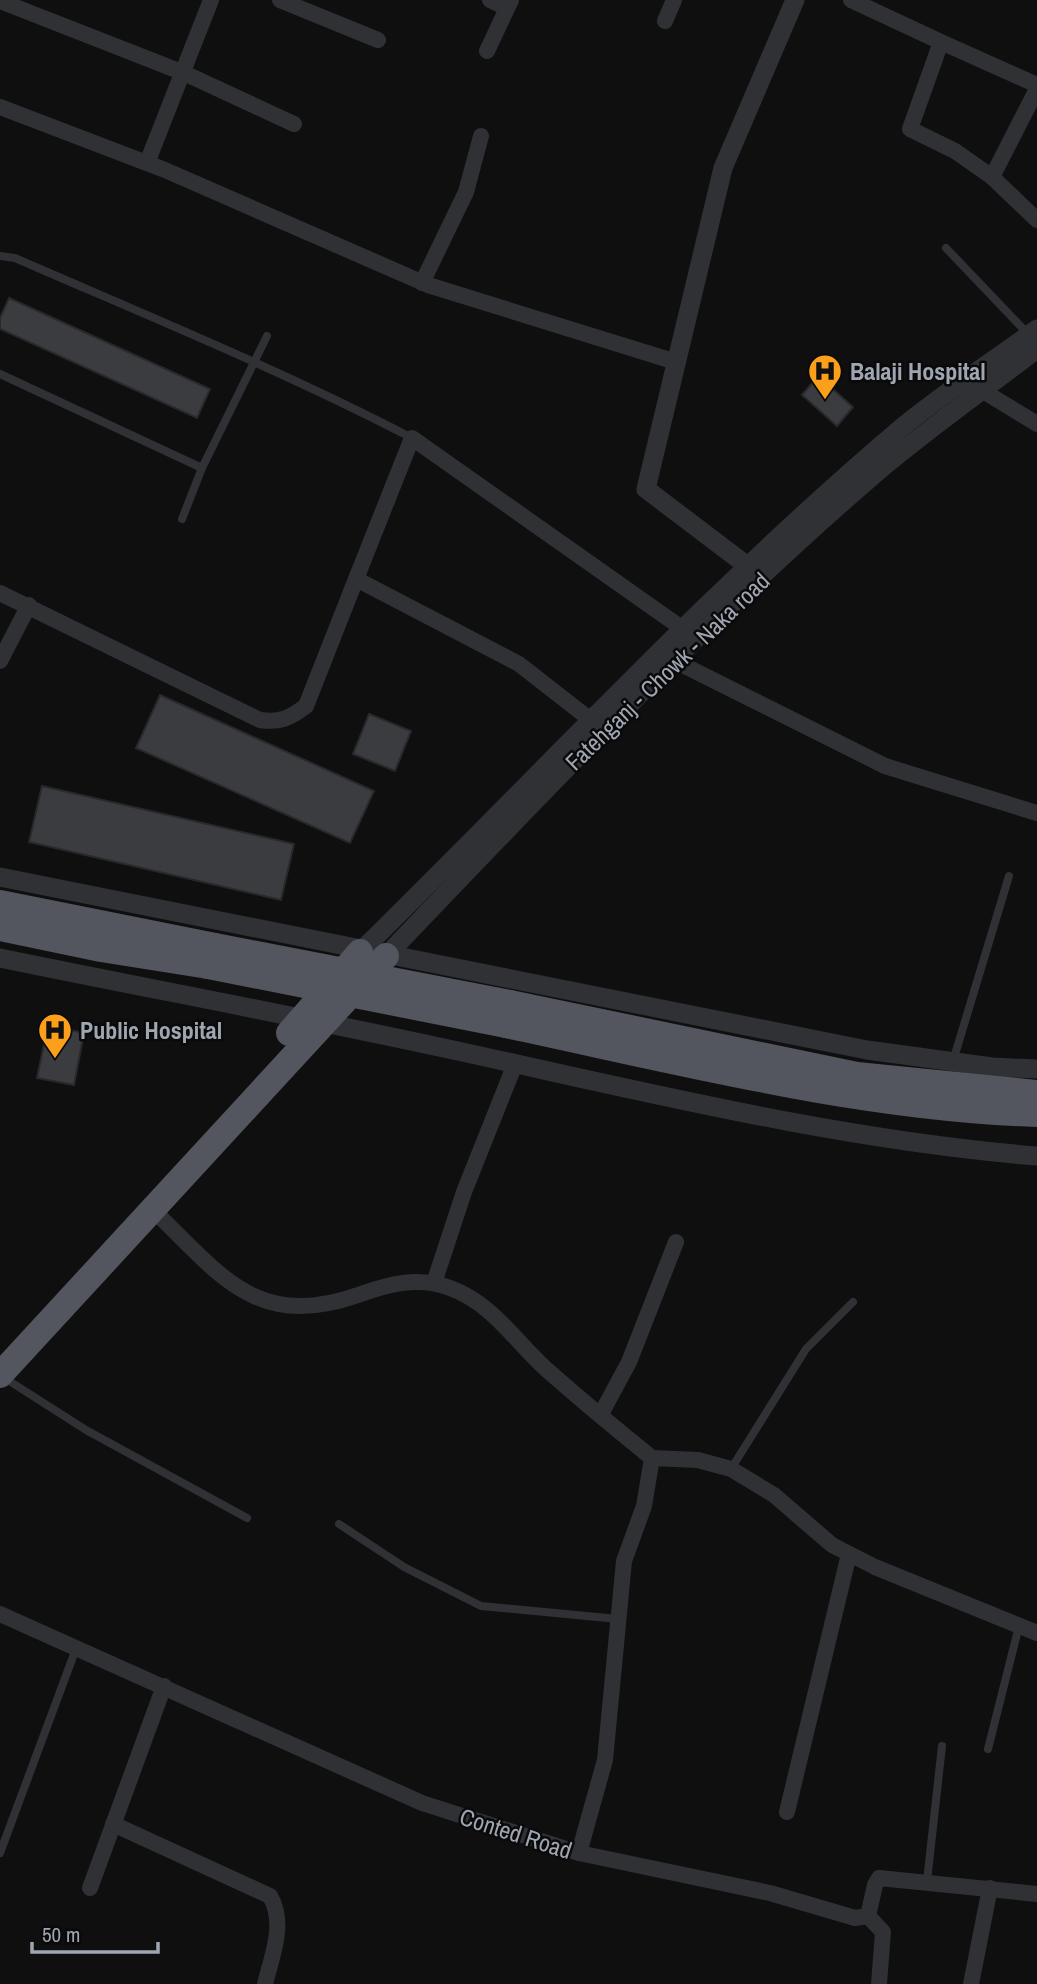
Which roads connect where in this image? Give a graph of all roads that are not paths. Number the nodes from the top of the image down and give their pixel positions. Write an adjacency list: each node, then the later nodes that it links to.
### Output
1 (211, 0): 13 (street)
2 (280, 0): 10 (street)
3 (490, 0): 8 (street)
4 (674, 0): 9 (street)
5 (795, 0): 27 (street)
6 (850, 0): 11 (street)
7 (10, 2): 13 (street)
8 (509, 4): 12 (street)
9 (665, 21)
10 (377, 40)
11 (941, 42): 14 (street); 19 (street)
12 (487, 51)
13 (184, 73): 16 (street); 18 (street)
14 (1037, 87): 19 (street)
15 (0, 107): 18 (street)
16 (294, 124)
17 (481, 136): 23 (street)
18 (147, 163): 23 (street)
19 (992, 177): 20 (street)
20 (1037, 220)
21 (946, 248): 25 (lane)
22 (0, 256): 26 (lane)
23 (422, 282): 27 (street)
24 (267, 336): 26 (lane)
25 (1035, 339): 29 (street, Fatehganj - Chowk - Naka road); 34 (street)
26 (254, 362): 31 (lane); 32 (lane)
27 (676, 362): 34 (street)
28 (0, 374): 32 (lane)
29 (984, 391): 30 (street); 34 (street, Fatehganj - Chowk - Naka road)
30 (1037, 424)
31 (412, 438): 35 (street); 38 (street)
32 (202, 468): 33 (lane)
33 (182, 519)
34 (756, 573): 38 (street)
35 (356, 579): 37 (street); 41 (street)
36 (0, 593): 37 (street)
37 (29, 605): 39 (street)
38 (691, 634): 40 (street, Fatehganj - Chowk - Naka road); 41 (street)
39 (0, 661)
40 (675, 661): 41 (street, Fatehganj - Chowk - Naka road); 42 (street)
41 (597, 725): 47 (street, Fatehganj - Chowk - Naka road)
42 (1037, 813)
43 (1009, 876): 52 (lane)
44 (0, 877): 47 (street)
45 (0, 903): 48 (highway)
46 (0, 928): 48 (highway)
47 (373, 954): 51 (highway, Fatehganj - Chowk - Naka road); 52 (street)
48 (211, 956): 50 (highway, bridge)
49 (0, 958): 51 (street)
50 (508, 1014): 55 (highway); 56 (highway)
51 (313, 1019): 53 (street); 58 (highway); 62 (highway)
52 (952, 1062): 54 (street)
53 (515, 1063): 57 (street); 60 (street)
54 (1037, 1069)
55 (1037, 1093)
56 (1037, 1114)
57 (1037, 1156)
58 (151, 1208): 60 (street); 63 (highway)
59 (676, 1242): 64 (street)
60 (434, 1283): 64 (street)
61 (853, 1301): 66 (lane)
62 (0, 1354)
63 (0, 1375): 67 (lane)
64 (601, 1414): 65 (street)
65 (652, 1458): 66 (street); 71 (street)
66 (731, 1469): 69 (street)
67 (247, 1518)
68 (339, 1524): 71 (lane)
69 (849, 1554): 72 (street); 78 (street)
70 (0, 1614): 74 (street, Conted Road)
71 (618, 1619): 81 (street)
72 (1019, 1626): 73 (street); 77 (lane)
73 (1037, 1633)
74 (77, 1646): 75 (street, Conted Road); 80 (lane)
75 (164, 1686): 79 (street); 81 (street, Conted Road)
76 (942, 1745): 82 (lane)
77 (988, 1749)
78 (787, 1812)
79 (113, 1824): 83 (street); 87 (street)
80 (0, 1853)
81 (579, 1853): 86 (street, Conted Road)
82 (926, 1881): 84 (street); 86 (street)
83 (90, 1888)
84 (990, 1888): 85 (street); 89 (street)
85 (1037, 1894)
86 (868, 1916): 88 (street)
87 (265, 1984)
88 (879, 1984)
89 (971, 1984)

